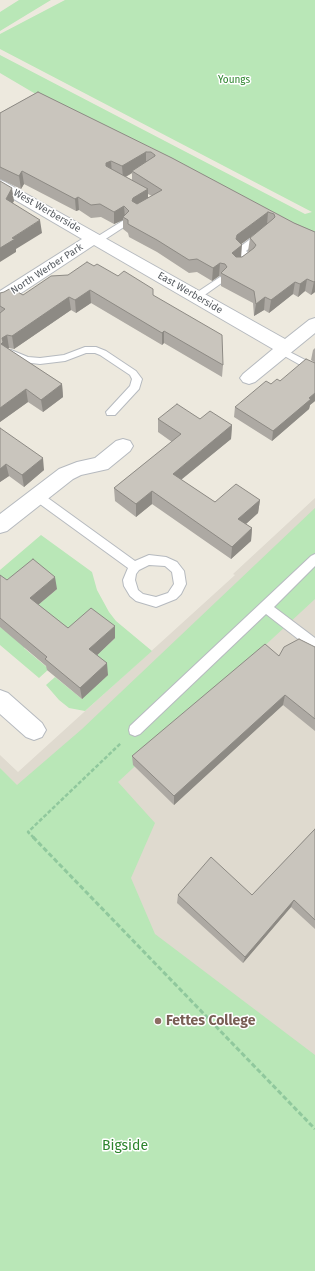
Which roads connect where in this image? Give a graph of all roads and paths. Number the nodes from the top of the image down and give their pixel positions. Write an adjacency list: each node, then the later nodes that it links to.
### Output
1 (0, 185): 4 (street, West Werberside)
2 (124, 223): 4 (lane)
3 (268, 229): 5 (lane)
4 (96, 239): 7 (street, East Werberside); 8 (street, North Werber Park)
5 (238, 266)
6 (220, 280): 7 (lane)
7 (196, 297): 10 (street, East Werberside)
8 (0, 299)
9 (315, 324): 10 (street)
10 (284, 350): 12 (lane); 13 (street)
11 (10, 352): 14 (lane)
12 (314, 369)
13 (249, 378)
14 (111, 412)
15 (123, 446): 16 (street)
16 (37, 496): 17 (street); 19 (lane)
17 (0, 525)
18 (315, 559): 20 (lane)
19 (135, 567): 19 (lane)
20 (266, 607): 21 (lane); 24 (lane)
21 (315, 645)
22 (0, 700): 23 (street)
23 (34, 730)
24 (135, 730): 25 (path)
25 (315, 1129)

